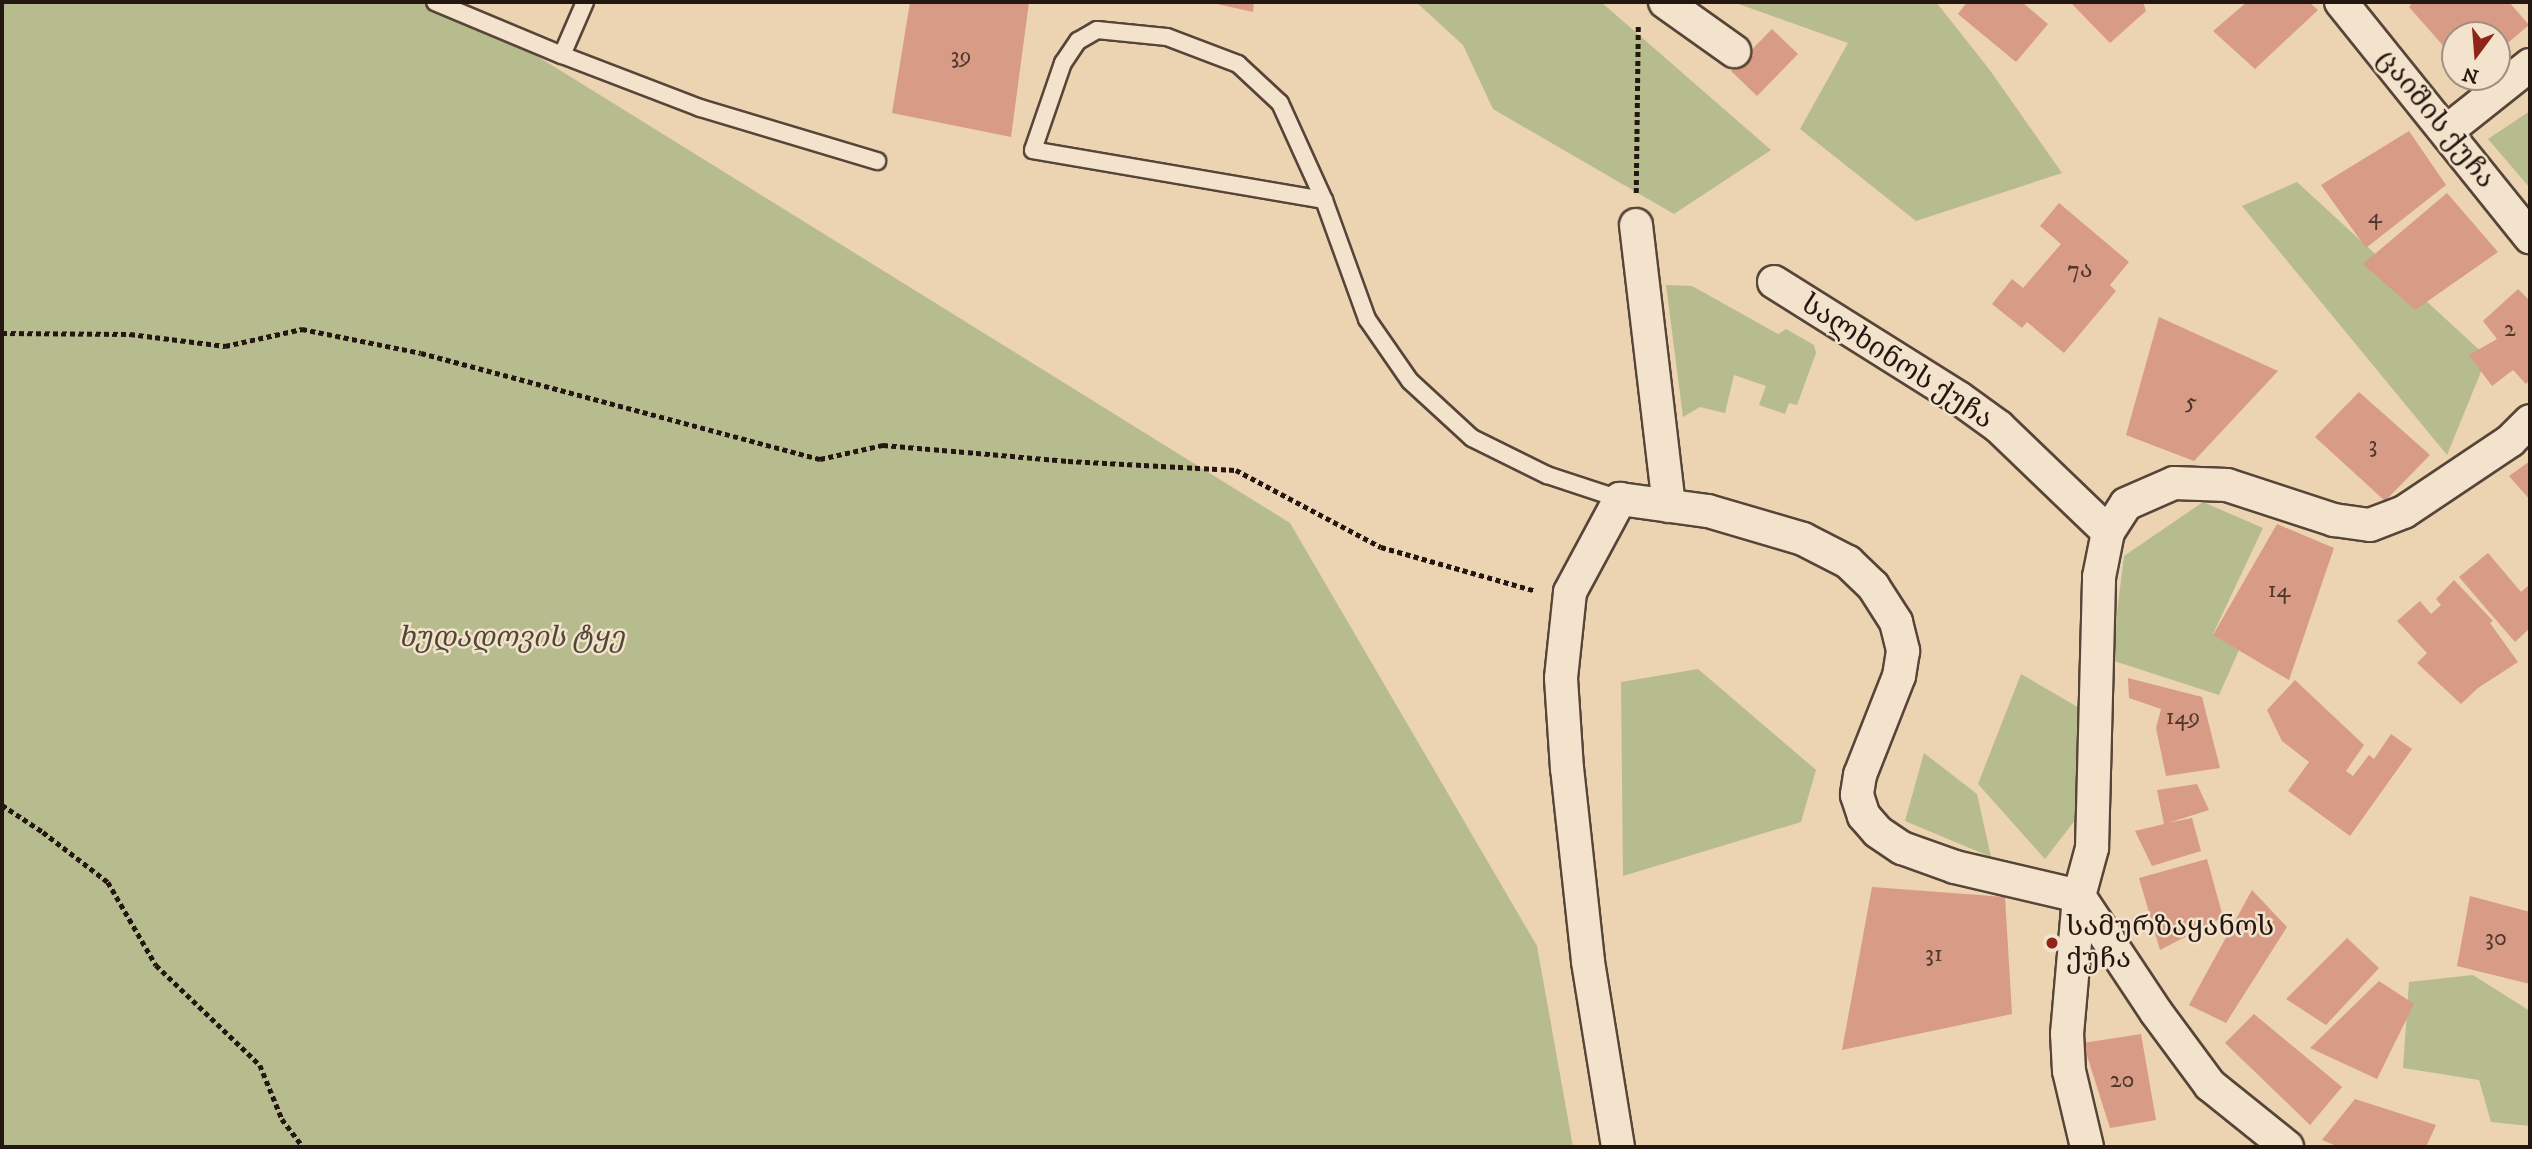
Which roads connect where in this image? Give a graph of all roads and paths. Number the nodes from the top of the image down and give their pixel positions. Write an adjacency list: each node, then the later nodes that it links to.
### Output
1 (435, 2): 7 (lane)
2 (585, 2): 7 (lane)
3 (1665, 2): 6 (street)
4 (2341, 2): 9 (street, ცაიშის ქუჩა)
5 (1639, 19): 12 (path)
6 (1734, 51)
7 (562, 55): 10 (lane)
8 (2530, 65): 9 (street)
9 (2447, 131): 13 (street, ცაიშის ქუჩა)
10 (877, 161)
11 (1324, 201): 11 (lane); 17 (lane)
12 (1636, 225): 18 (street)
13 (2530, 237)
14 (1774, 282): 19 (street, სალხინოს ქუჩა)
15 (2, 333): 20 (path)
16 (2530, 421): 19 (street)
17 (1620, 499): 18 (street); 20 (street)
18 (1669, 506): 22 (street)
19 (2108, 532): 22 (street)
20 (1570, 599): 24 (street)
21 (2, 805): 23 (path)
22 (2078, 895): 25 (street); 26 (street)
23 (303, 1147)
24 (1618, 1147)
25 (2087, 1147)
26 (2287, 1147)

